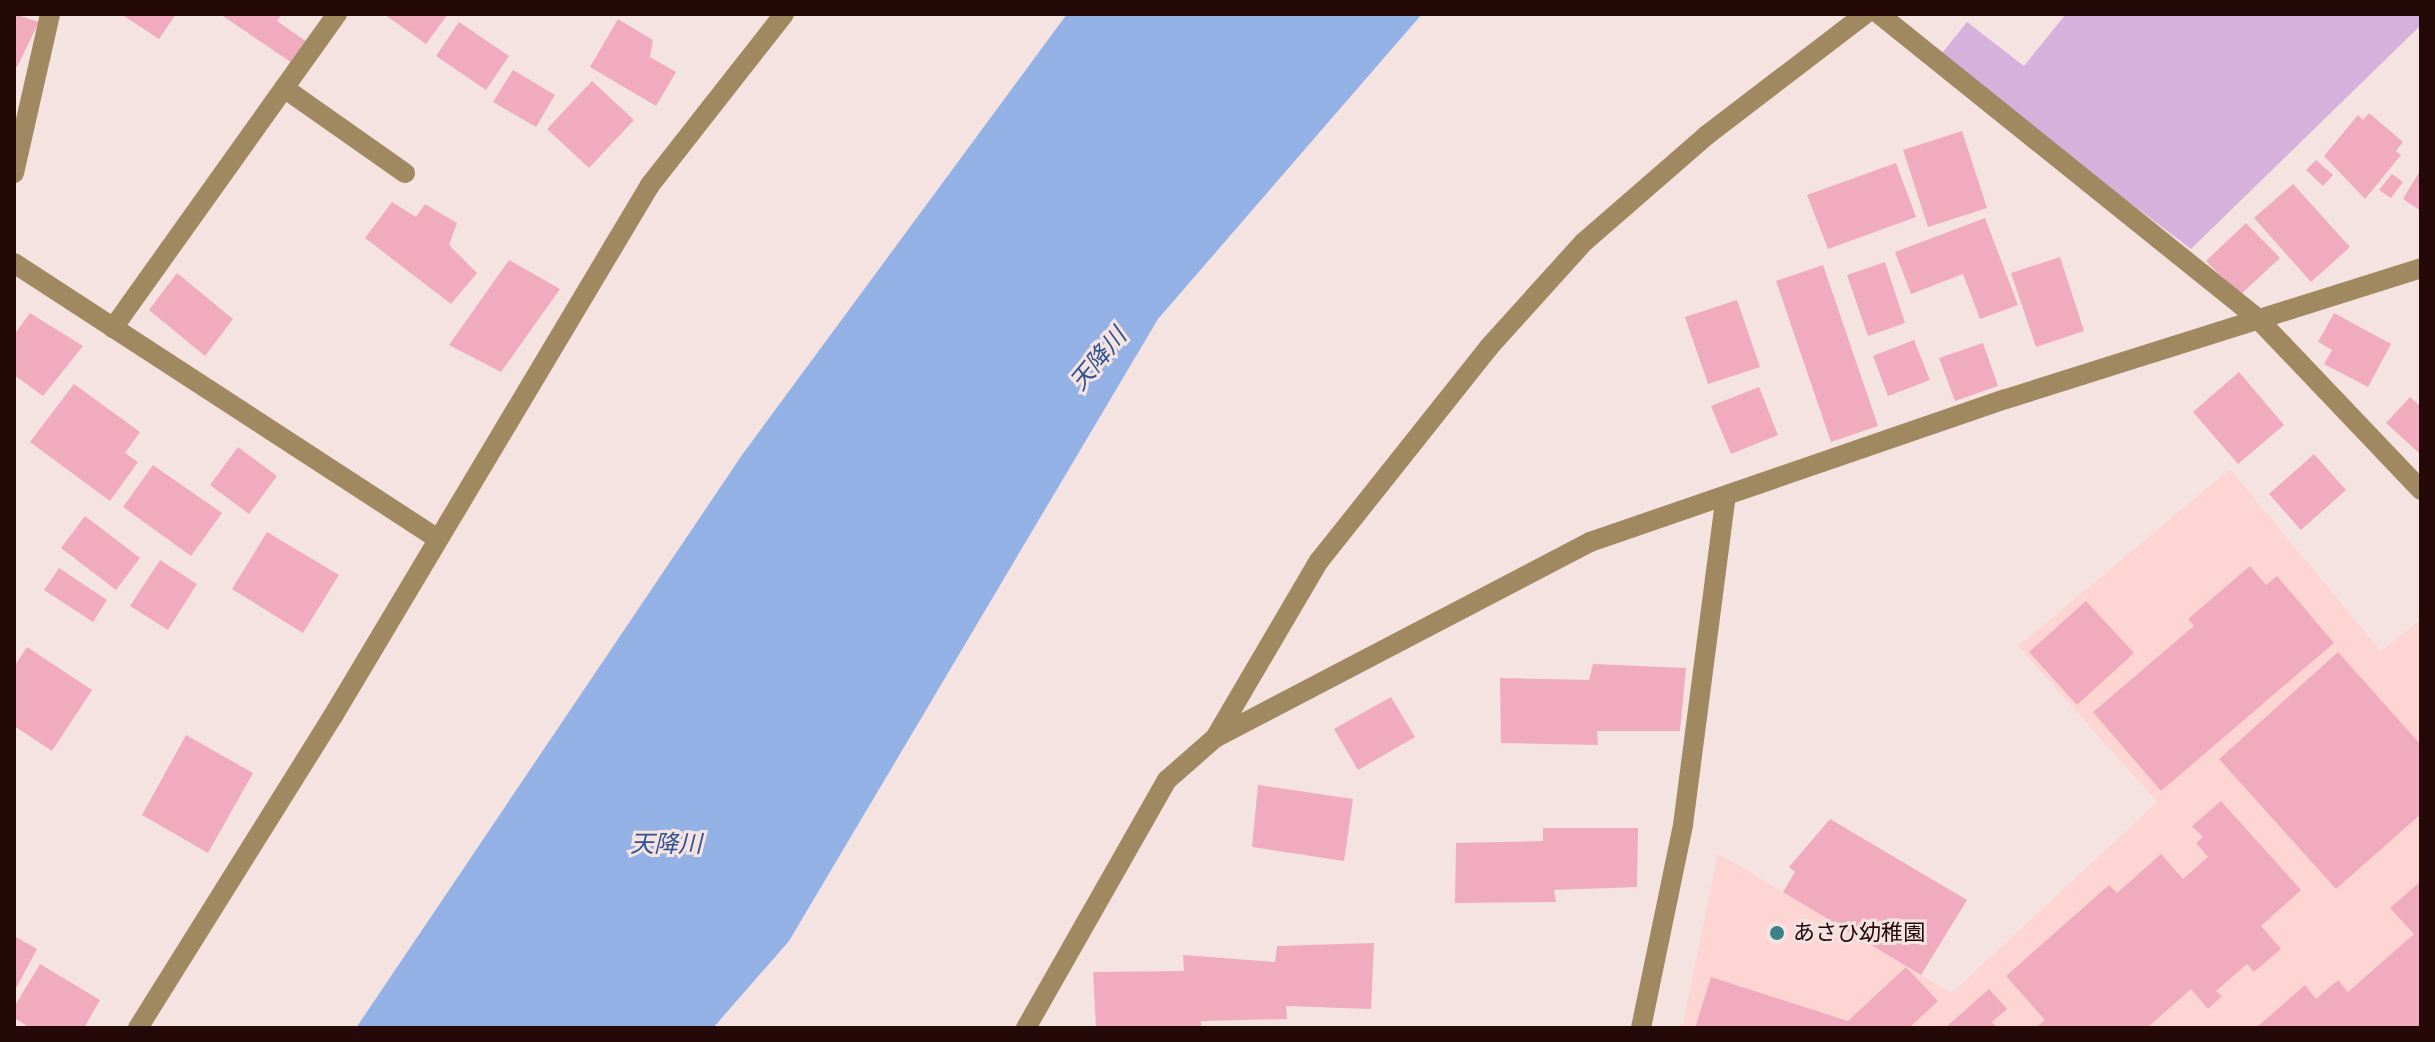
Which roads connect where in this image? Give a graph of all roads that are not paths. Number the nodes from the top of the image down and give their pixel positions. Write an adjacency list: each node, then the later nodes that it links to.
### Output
1 (50, 14): 7 (street)
2 (337, 14): 6 (street)
3 (784, 14): 15 (street)
4 (1865, 14): 16 (street)
5 (1879, 14): 11 (street)
6 (284, 88): 8 (street); 12 (street)
7 (14, 173)
8 (405, 173)
9 (14, 263): 12 (street)
10 (2421, 268): 11 (street)
11 (2259, 320): 13 (street); 14 (street)
12 (113, 328): 15 (street)
13 (2421, 490)
14 (1726, 496): 16 (street); 19 (street)
15 (438, 539): 17 (street)
16 (1215, 738): 18 (street)
17 (138, 1028)
18 (1026, 1028)
19 (1641, 1028)

